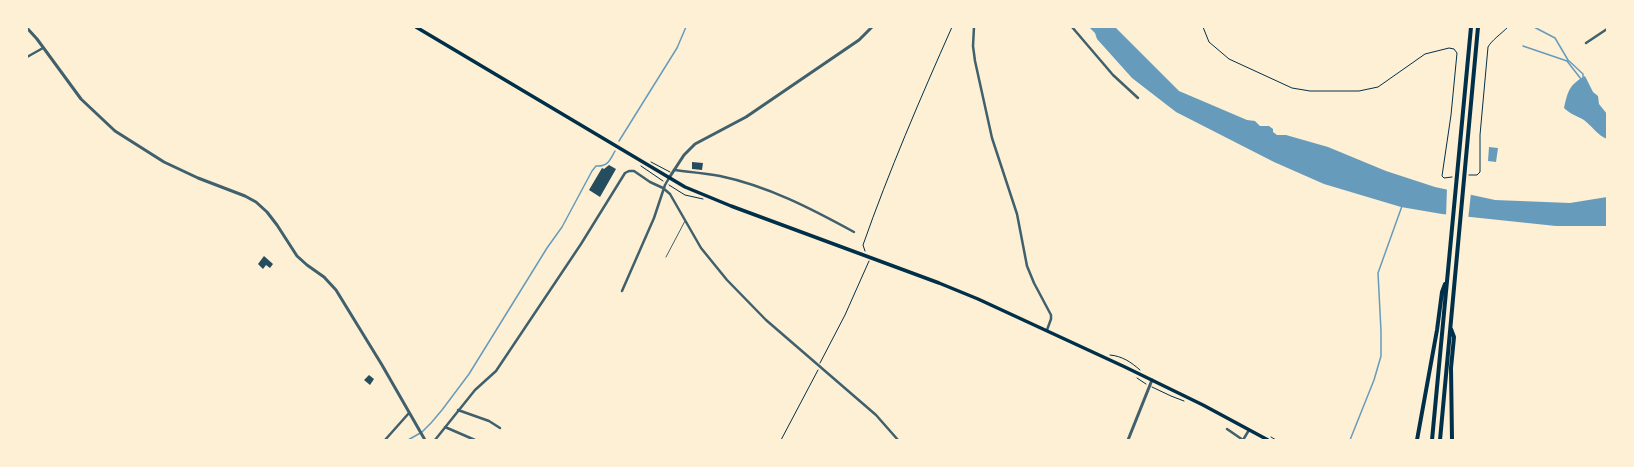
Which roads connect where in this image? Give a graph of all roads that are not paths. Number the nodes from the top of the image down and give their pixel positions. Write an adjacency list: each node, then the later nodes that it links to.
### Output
1 (416, 27): 14 (main road)
2 (872, 27): 13 (street)
3 (974, 27): 22 (street)
4 (1072, 27): 12 (street)
5 (1471, 27): 19 (highway)
6 (1478, 27): 21 (highway)
7 (27, 28): 10 (street)
8 (1607, 29): 9 (street)
9 (1586, 44)
10 (43, 48): 11 (street); 25 (street)
11 (27, 57)
12 (1138, 98)
13 (674, 170): 14 (street); 17 (street)
14 (669, 178): 15 (street); 22 (main road)
15 (663, 188): 16 (street); 20 (street); 24 (street)
16 (685, 221): 18 (lane); 34 (street)
17 (854, 232)
18 (666, 257)
19 (1447, 280): 38 (highway); 39 (highway)
20 (622, 291)
21 (1450, 327): 40 (highway); 41 (highway)
22 (1047, 330): 23 (main road)
23 (1152, 380): 29 (main road); 35 (street)
24 (458, 410): 26 (street); 27 (street)
25 (409, 413): 30 (street); 31 (street)
26 (445, 427): 32 (street); 33 (street)
27 (500, 428)
28 (1227, 429): 36 (street)
29 (1249, 430): 36 (street); 37 (main road)
30 (385, 440)
31 (425, 440)
32 (435, 440)
33 (475, 440)
34 (898, 440)
35 (1128, 440)
36 (1243, 440)
37 (1268, 440)
38 (1416, 440)
39 (1432, 440)
40 (1440, 440)
41 (1452, 440)

